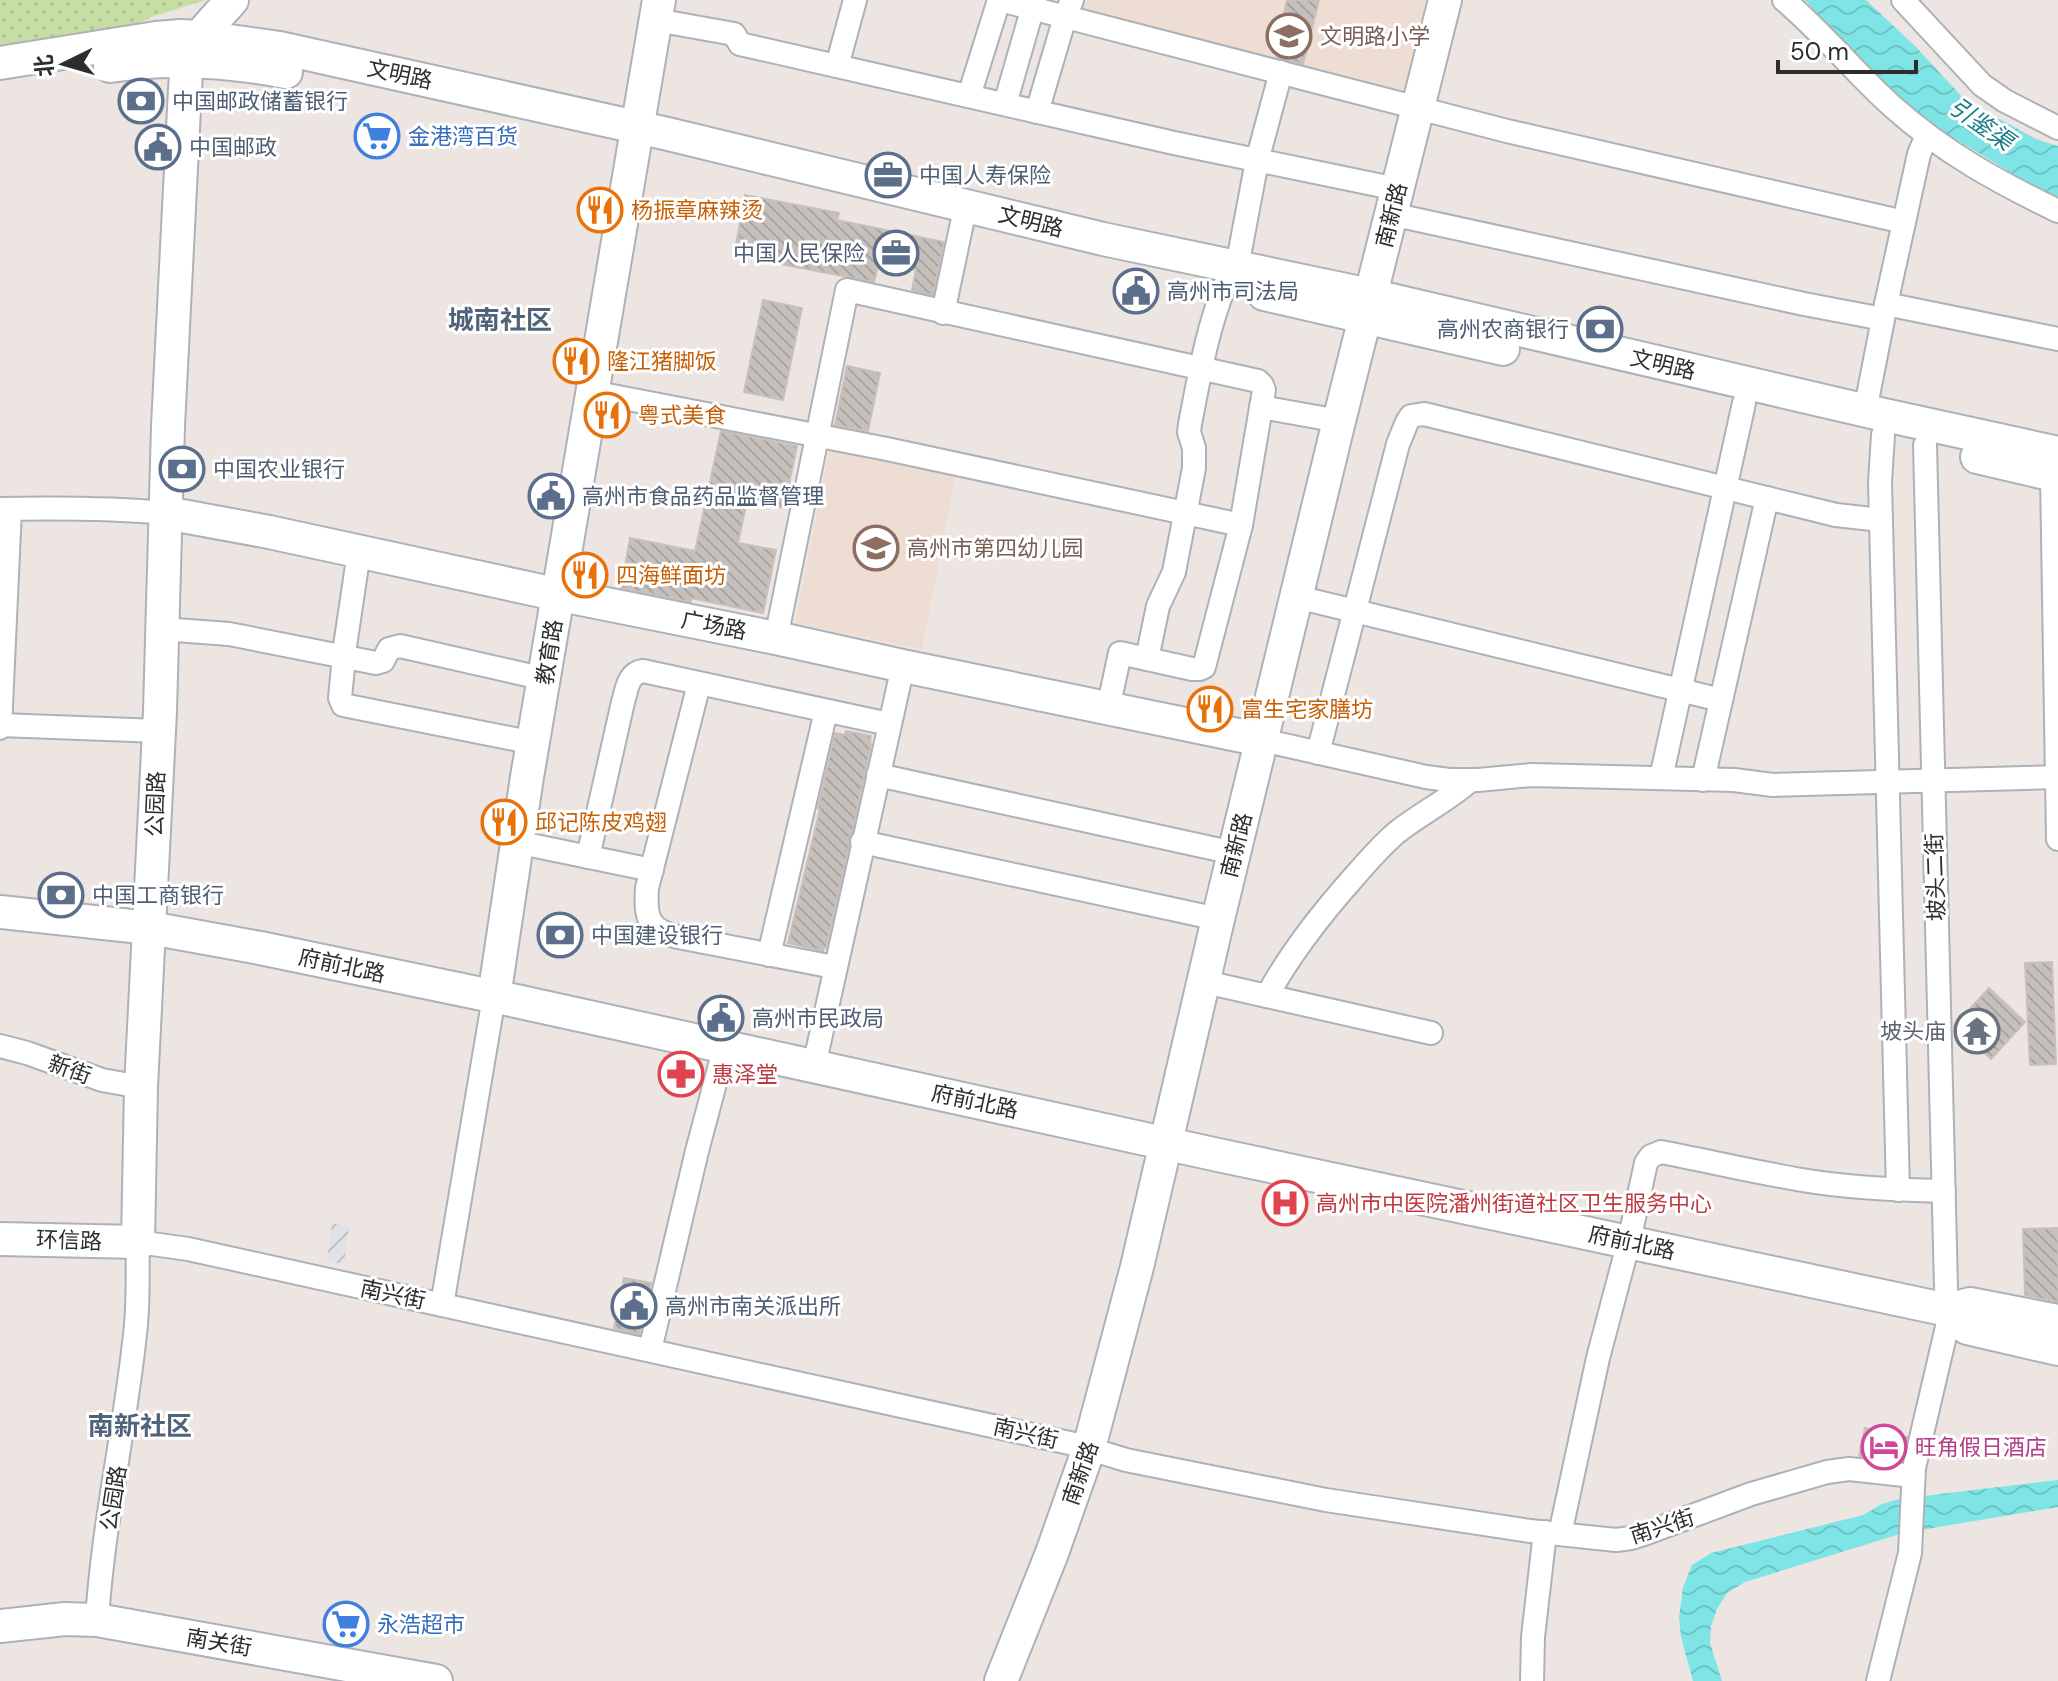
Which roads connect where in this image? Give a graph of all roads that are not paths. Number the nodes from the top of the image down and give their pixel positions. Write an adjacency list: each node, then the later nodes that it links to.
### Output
1 (232, 0): 10 (main road)
2 (855, 0): 12 (street)
3 (999, 0): 7 (street); 15 (street)
4 (1445, 0): 17 (main road, 南新路)
5 (1784, 0): 20 (street)
6 (1903, 0): 19 (street)
7 (1033, 4): 8 (street); 16 (street)
8 (1068, 9): 13 (street); 18 (street)
9 (658, 10): 12 (street); 21 (main road, 教育路)
10 (194, 49): 11 (main road, 文明路); 14 (main road, 文明路); 21 (main road, 文明路); 44 (main road, 公园路)
11 (0, 63)
12 (837, 66): 15 (street)
13 (1281, 72): 17 (street); 22 (street)
14 (0, 83)
15 (969, 96): 16 (street)
16 (1005, 104): 18 (street)
17 (1417, 107): 23 (main road, 南新路); 25 (street)
18 (1037, 112): 22 (street)
19 (2058, 128)
20 (1927, 135): 24 (street); 25 (street)
21 (636, 138): 26 (main road, 文明路); 27 (main road, 文明路); 33 (main road, 教育路)
22 (1257, 161): 23 (street); 27 (street)
23 (1394, 201): 28 (main road, 南新路); 29 (street)
24 (2058, 211)
25 (1904, 222): 29 (street)
26 (962, 223): 27 (main road, 文明路); 30 (street)
27 (1231, 276): 28 (main road, 文明路); 32 (street)
28 (1368, 307): 34 (main road, 文明路); 36 (main road, 南新路); 37 (main road, 文明路)
29 (1884, 312): 31 (street); 37 (street)
30 (943, 313): 32 (street); 38 (street)
31 (2058, 339)
32 (1201, 369): 35 (street); 45 (street)
33 (592, 392): 38 (street); 49 (main road, 教育路)
34 (1744, 403): 37 (main road, 文明路); 41 (street)
35 (1261, 407): 36 (street); 47 (street)
36 (1339, 421): 50 (main road, 南新路)
37 (1874, 423): 39 (main road, 文明路); 40 (main road, 文明路); 46 (street)
38 (818, 435): 45 (street); 53 (street)
39 (1925, 445): 40 (main road, 文明路); 74 (street, 坡头二街)
40 (2056, 468): 70 (street)
41 (1725, 488): 42 (street); 51 (street); 59 (street)
42 (1767, 498): 46 (street); 60 (street)
43 (5, 509): 44 (street); 64 (street)
44 (166, 513): 48 (main road, 广场路); 52 (main road, 公园路)
45 (1185, 513): 47 (street); 55 (street)
46 (1881, 520): 75 (street)
47 (1241, 525): 55 (street)
48 (359, 552): 49 (main road, 广场路); 54 (street)
49 (558, 595): 53 (main road, 广场路); 57 (main road, 教育路)
50 (1297, 597): 51 (street); 66 (main road, 南新路)
51 (1355, 610): 59 (street); 68 (street)
52 (162, 629): 54 (street); 65 (main road, 公园路)
53 (776, 638): 56 (main road, 广场路)
54 (345, 656): 57 (street); 67 (street)
55 (1147, 659): 61 (street)
56 (903, 666): 61 (main road, 广场路); 63 (street)
57 (545, 679): 67 (main road, 教育路)
58 (699, 684): 62 (street); 80 (street); 81 (street)
59 (1680, 689): 60 (street); 71 (street)
60 (1721, 700): 73 (street)
61 (1108, 709): 66 (main road, 广场路)
62 (826, 711): 63 (street); 85 (street)
63 (889, 724): 69 (street)
64 (0, 726): 65 (street)
65 (159, 731): 84 (main road, 公园路)
66 (1262, 740): 68 (street); 79 (main road, 南新路)
67 (534, 743): 77 (main road, 教育路)
68 (1318, 753): 72 (street)
69 (878, 775): 78 (street); 79 (street)
70 (2057, 777): 74 (street); 76 (street)
71 (1661, 778): 72 (street); 73 (street)
72 (1471, 780): 88 (street)
73 (1703, 780): 75 (street)
74 (1932, 781): 75 (street); 97 (street, 坡头二街)
75 (1888, 782): 96 (street)
76 (2058, 839)
77 (516, 842): 80 (street); 89 (main road, 教育路)
78 (862, 842): 83 (street); 86 (street)
79 (1234, 853): 83 (main road, 南新路)
80 (588, 857): 81 (street)
81 (652, 870): 85 (street)
82 (0, 912): 84 (main road, 府前北路)
83 (1218, 919): 87 (main road, 南新路)
84 (150, 928): 89 (main road, 府前北路); 94 (main road, 公园路)
85 (769, 955): 86 (street)
86 (834, 967): 93 (street)
87 (1205, 982): 88 (street); 95 (main road, 南新路)
88 (1267, 996): 90 (street)
89 (494, 997): 92 (main road, 府前北路); 101 (street, 教育路)
90 (1431, 1033)
91 (0, 1046): 94 (street, 新街)
92 (725, 1046): 93 (main road, 府前北路); 105 (street)
93 (814, 1066): 95 (main road, 府前北路)
94 (141, 1087): 100 (main road, 公园路)
95 (1166, 1143): 99 (main road, 府前北路); 106 (main road, 南新路)
96 (1898, 1190): 97 (street); 99 (street)
97 (1944, 1191): 102 (street, 坡头二街)
98 (0, 1239): 100 (main road, 环信路)
99 (1629, 1241): 102 (main road, 府前北路); 108 (street)
100 (138, 1242): 101 (street, 南兴街); 109 (street, 公园路)
101 (442, 1305): 105 (street, 南兴街)
102 (1948, 1310): 103 (main road, 府前北路); 104 (main road, 府前北路); 107 (street, 坡头二街)
103 (2058, 1321)
104 (2058, 1349)
105 (650, 1350): 106 (street, 南兴街)
106 (1089, 1448): 108 (street, 南兴街); 112 (main road, 南新路)
107 (1913, 1476): 108 (street, 南兴街); 114 (street, 坡头二街)
108 (1552, 1533): 113 (street)
109 (97, 1620): 110 (main road, 南关街); 111 (main road, 南关街)
110 (0, 1626)
111 (436, 1681)
112 (1001, 1681)
113 (1532, 1681)
114 (1878, 1681)

